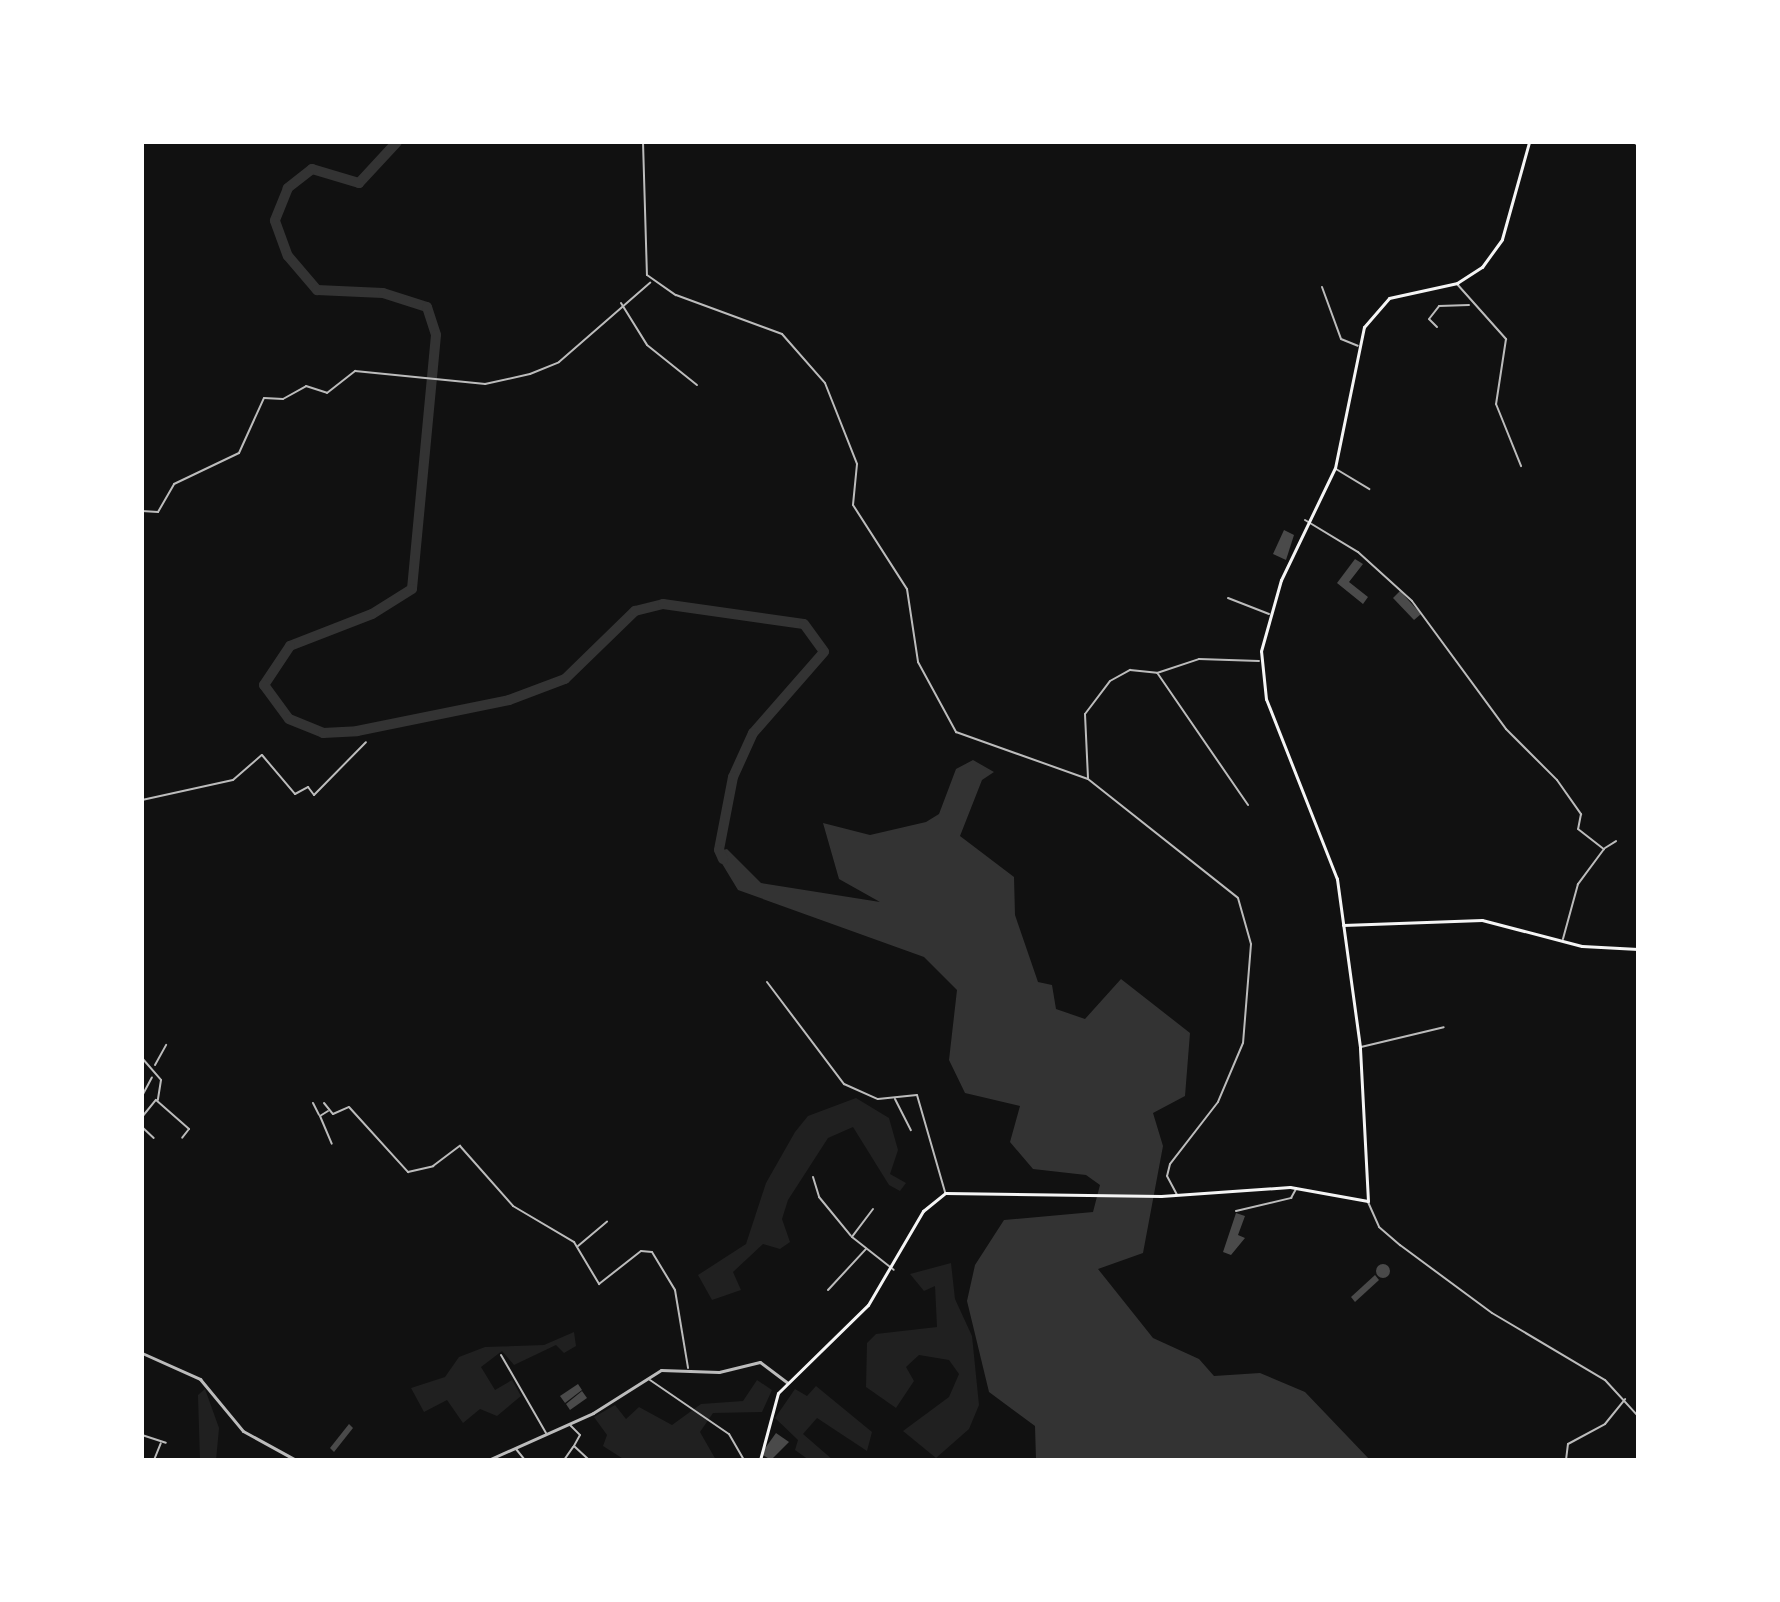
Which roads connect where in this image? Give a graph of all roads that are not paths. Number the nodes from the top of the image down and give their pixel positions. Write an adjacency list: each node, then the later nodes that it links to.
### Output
1 (643, 142): 5 (street)
2 (1529, 142): 6 (main road)
3 (1633, 142): 4 (street)
4 (1638, 145)
5 (651, 282): 8 (street); 23 (street)
6 (1457, 283): 9 (street); 11 (main road)
7 (1322, 287): 11 (street)
8 (620, 302): 12 (street); 16 (street)
9 (1470, 304): 10 (street); 13 (street)
10 (1437, 327)
11 (1359, 346): 14 (main road)
12 (697, 385)
13 (1521, 466)
14 (1335, 468): 15 (street); 17 (main road)
15 (1369, 489)
16 (142, 510)
17 (1305, 520): 19 (main road); 27 (street)
18 (1228, 598): 19 (street)
19 (1269, 614): 20 (main road)
20 (1259, 661): 21 (street); 28 (main road)
21 (1157, 673): 23 (street); 25 (street)
22 (366, 742): 24 (street)
23 (1088, 779): 54 (street)
24 (142, 800)
25 (1248, 805)
26 (1616, 841): 27 (street)
27 (1604, 849): 29 (street)
28 (1343, 925): 29 (main road); 34 (main road)
29 (1563, 939): 30 (main road)
30 (1638, 949)
31 (767, 982): 39 (street)
32 (1444, 1027): 34 (street)
33 (166, 1045): 36 (street)
34 (1360, 1047): 55 (main road)
35 (142, 1058): 36 (street)
36 (154, 1066): 37 (street)
37 (153, 1075): 38 (street); 40 (street)
38 (142, 1096)
39 (895, 1098): 47 (street); 53 (street)
40 (157, 1101): 45 (street); 49 (street)
41 (313, 1103): 44 (street)
42 (324, 1103): 43 (street)
43 (329, 1111): 44 (street); 60 (street)
44 (320, 1116): 50 (street)
45 (142, 1117)
46 (142, 1127): 48 (street)
47 (911, 1130)
48 (154, 1138)
49 (182, 1138)
50 (332, 1144)
51 (813, 1177): 59 (street)
52 (1296, 1187): 54 (main road); 55 (main road); 57 (street)
53 (945, 1193): 54 (main road); 62 (main road)
54 (1177, 1195)
55 (1368, 1201): 69 (street)
56 (873, 1209): 59 (street)
57 (1236, 1211)
58 (607, 1222): 60 (street)
59 (852, 1237): 61 (street)
60 (577, 1246): 66 (street)
61 (866, 1249): 62 (street); 63 (street)
62 (894, 1270): 68 (main road)
63 (828, 1290)
64 (142, 1353): 79 (street)
65 (501, 1355): 72 (street)
66 (688, 1368): 67 (street); 68 (street)
67 (647, 1377): 71 (street); 86 (street)
68 (788, 1382): 87 (main road)
69 (1626, 1399): 70 (street); 88 (street)
70 (1638, 1416)
71 (569, 1424): 72 (street); 76 (street)
72 (547, 1434): 77 (street)
73 (142, 1435): 74 (street)
74 (161, 1441): 75 (street); 78 (street)
75 (166, 1443)
76 (574, 1446): 84 (street); 85 (street)
77 (516, 1449): 82 (street); 83 (street)
78 (154, 1460)
79 (296, 1460)
80 (431, 1460): 81 (street)
81 (441, 1460)
82 (488, 1460)
83 (525, 1460)
84 (564, 1460)
85 (589, 1460)
86 (744, 1460)
87 (760, 1460)
88 (1566, 1460)

